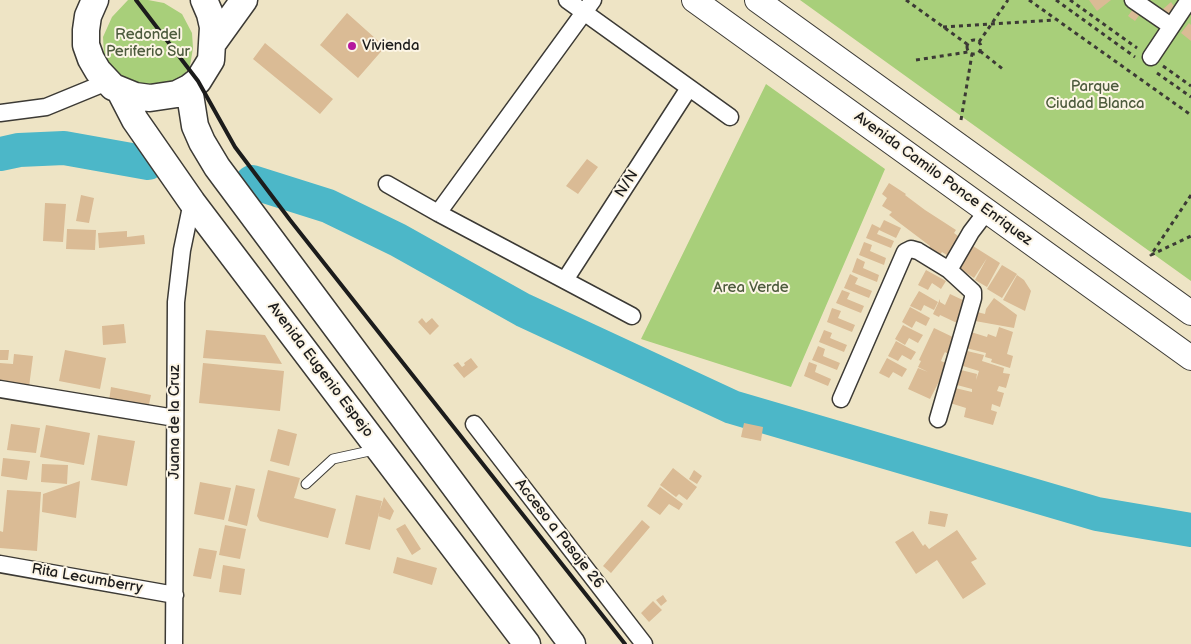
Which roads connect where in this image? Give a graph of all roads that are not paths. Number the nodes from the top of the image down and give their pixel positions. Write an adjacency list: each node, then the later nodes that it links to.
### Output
1 (95, 0): 13 (main road, Avenida Eugenio Espejo)
2 (204, 0): 11 (main road)
3 (244, 0): 11 (main road)
4 (567, 0): 9 (street)
5 (694, 0): 20 (main road, Avenida Camilo Ponce Enriquez)
6 (757, 0): 24 (main road)
7 (1133, 0): 10 (street)
8 (1188, 0): 10 (street)
9 (589, 6): 15 (street); 21 (street)
10 (1171, 26): 12 (street)
11 (212, 43): 14 (main road)
12 (1146, 61)
13 (114, 87): 14 (main road); 16 (street); 19 (main road, Avenida Eugenio Espejo)
14 (189, 88): 38 (main road)
15 (689, 88): 17 (street); 23 (street, N/N)
16 (0, 113)
17 (730, 118)
18 (387, 184): 21 (street)
19 (192, 202): 29 (street, Juana de la Cruz); 32 (main road, Avenida Eugenio Espejo)
20 (987, 211): 22 (street); 26 (main road, Avenida Camilo Ponce Enriquez)
21 (438, 213): 23 (street)
22 (949, 270): 28 (street); 30 (street)
23 (565, 280): 25 (street)
24 (1191, 313)
25 (632, 316)
26 (1191, 358)
27 (0, 390): 29 (street)
28 (841, 399)
29 (175, 418): 35 (street, Juana de la Cruz)
30 (938, 419)
31 (474, 424): 39 (street, Acceso a Pasaje 26)
32 (380, 449): 33 (lane); 37 (main road, Avenida Eugenio Espejo)
33 (306, 484)
34 (0, 564): 35 (street, Rita Lecumberry)
35 (175, 595): 36 (street, Juana de la Cruz)
36 (174, 644)
37 (527, 644)
38 (572, 644)
39 (644, 644)

